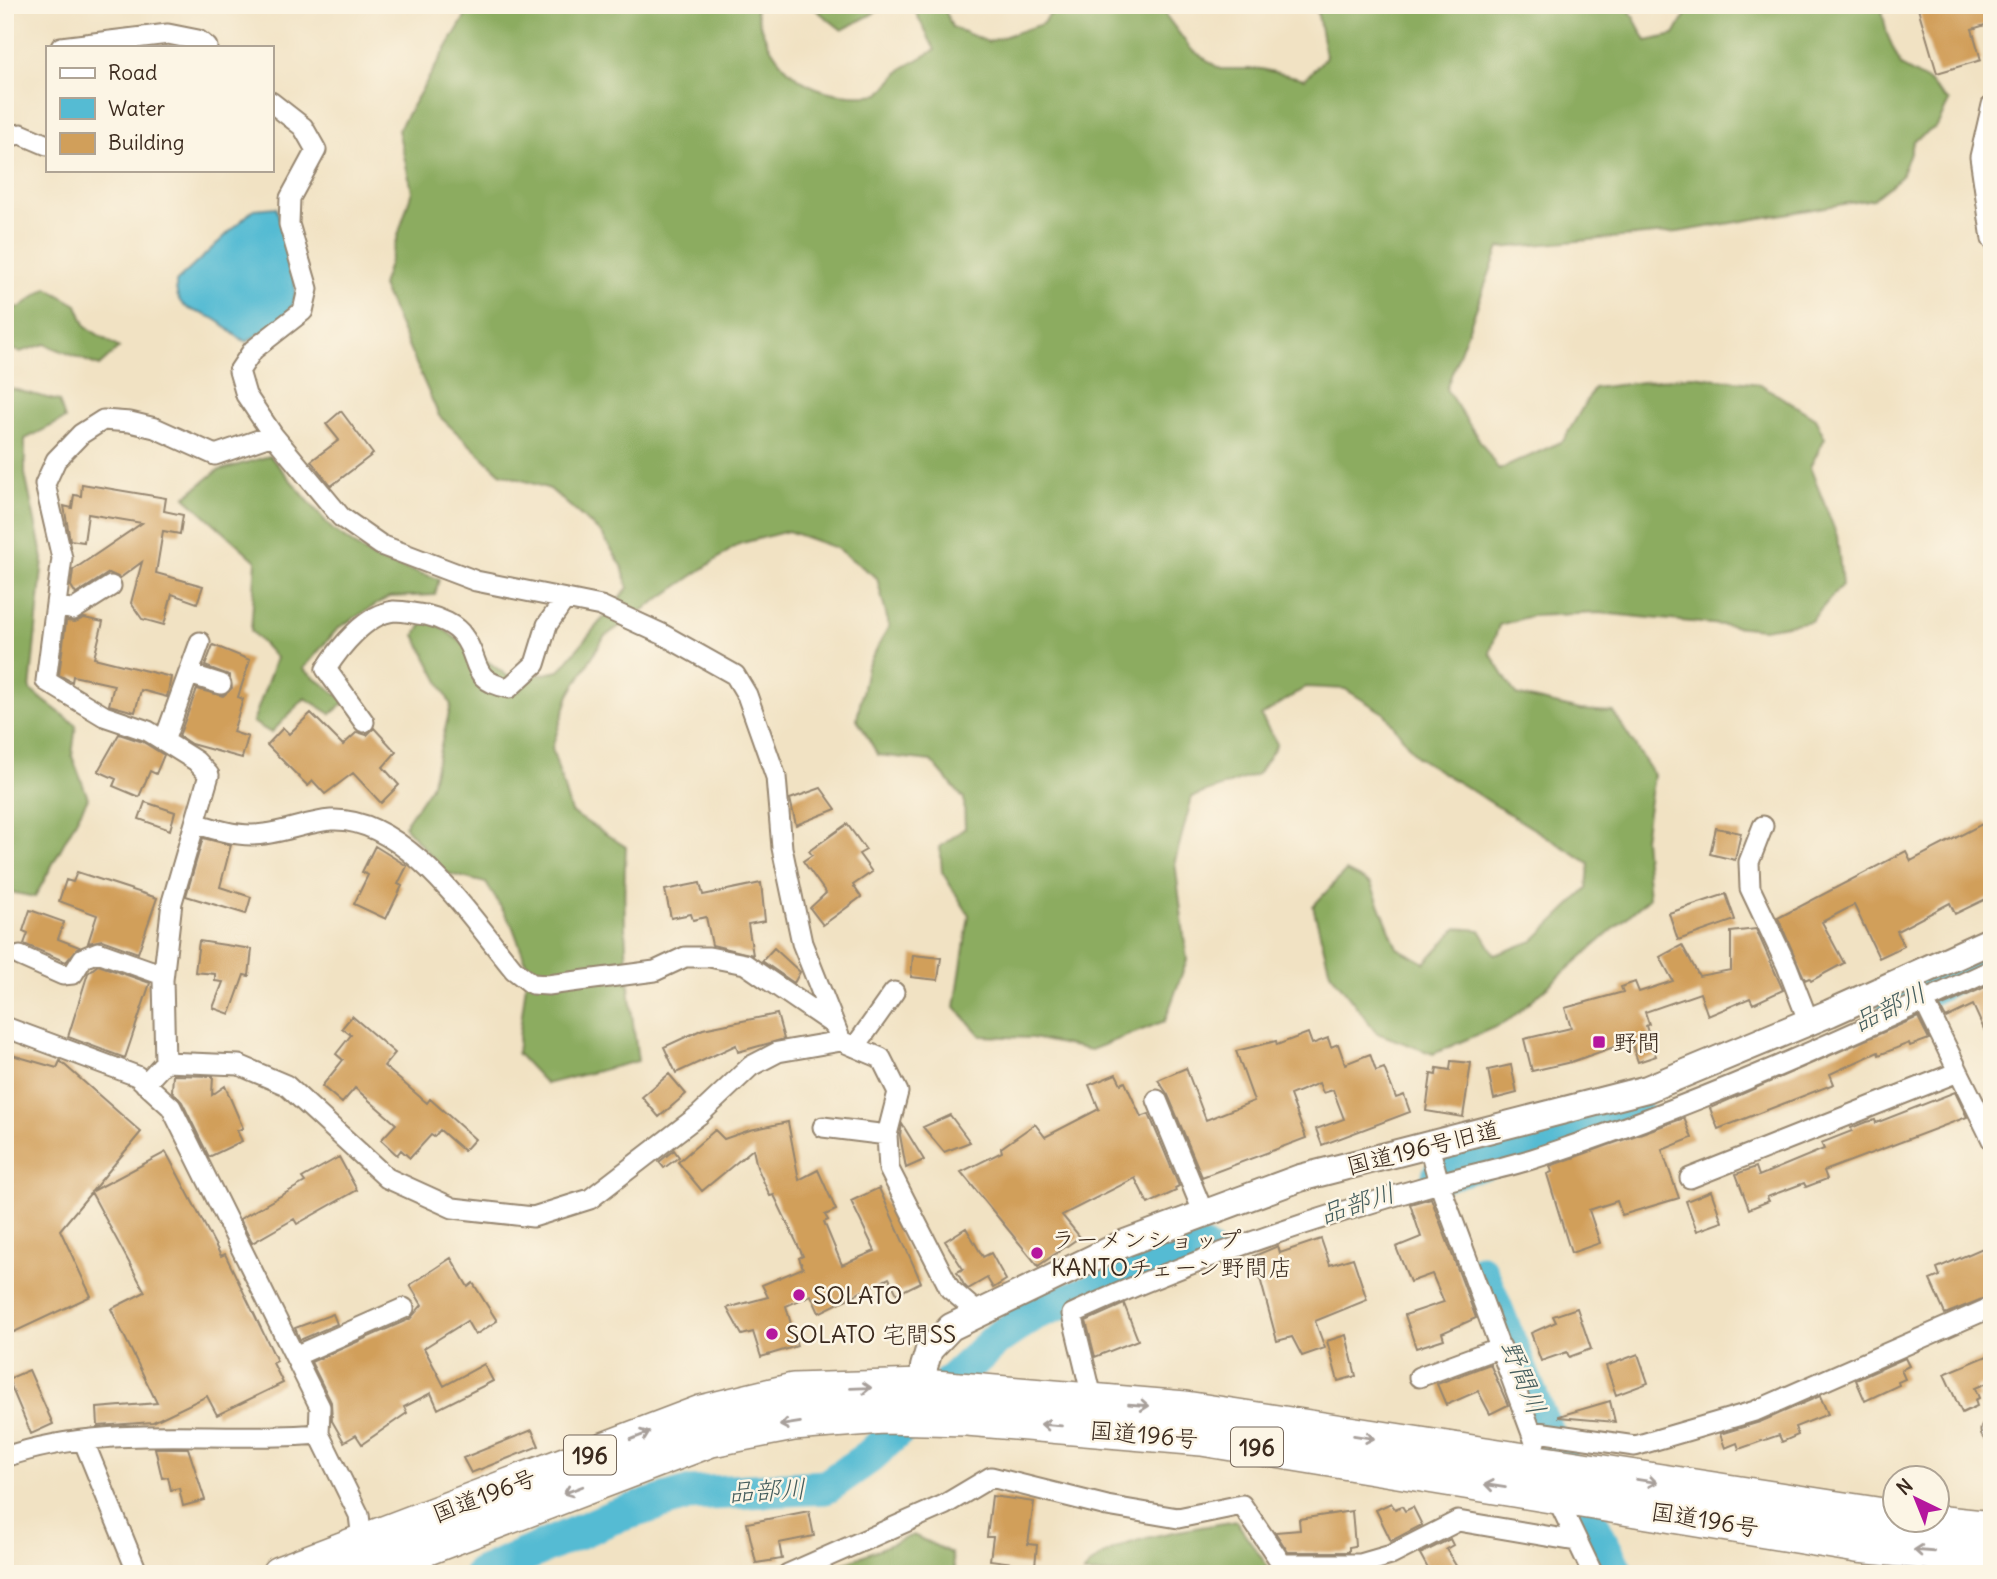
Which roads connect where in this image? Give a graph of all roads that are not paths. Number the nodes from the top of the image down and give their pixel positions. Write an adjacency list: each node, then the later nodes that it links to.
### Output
1 (69, 46): 2 (street)
2 (206, 46)
3 (273, 104): 8 (street)
4 (1992, 105): 7 (street)
5 (5, 137): 6 (street)
6 (46, 145)
7 (1992, 239)
8 (274, 435): 10 (street); 11 (street)
9 (111, 586): 11 (street)
10 (565, 599): 15 (street); 28 (street)
11 (56, 605): 16 (street)
12 (200, 642): 13 (street)
13 (189, 674): 14 (street); 16 (street)
14 (221, 684)
15 (365, 722)
16 (164, 741): 17 (street)
17 (195, 824): 22 (street); 28 (street)
18 (1763, 827): 26 (street)
19 (1992, 940): 23 (street, 国道196号旧道)
20 (20, 956): 22 (street)
21 (1992, 970): 25 (street)
22 (163, 975): 29 (street)
23 (1912, 977): 25 (street); 26 (street, 国道196号旧道)
24 (894, 992): 28 (street)
25 (1924, 1001): 30 (street); 38 (street)
26 (1808, 1020): 36 (street, 国道196号旧道)
27 (5, 1027): 31 (street)
28 (843, 1037): 29 (street); 34 (street)
29 (165, 1062): 31 (street)
30 (1958, 1072): 35 (street); 37 (street)
31 (145, 1084): 44 (street)
32 (1157, 1100): 39 (street)
33 (823, 1127): 34 (street)
34 (887, 1135): 42 (street)
35 (1992, 1140)
36 (1429, 1146): 38 (street); 39 (street, 国道196号旧道)
37 (1690, 1178)
38 (1440, 1183): 43 (street); 47 (street)
39 (1204, 1214): 42 (street, 国道196号旧道)
40 (404, 1307): 44 (street)
41 (1992, 1307): 48 (street)
42 (978, 1313): 46 (street, 国道196号旧道)
43 (1501, 1347): 45 (street); 48 (street)
44 (295, 1356): 49 (street)
45 (1419, 1377)
46 (926, 1398): 47 (highway, 国道196号 / 196); 52 (highway, 国道196号 / 196, one-way to 46); 58 (highway, 国道196号 / 196, one-way to 58); 58 (highway, 国道196号 / 196, one-way to 46)
47 (1093, 1401): 52 (highway, 国道196号 / 196, one-way to 52)
48 (1531, 1431): 52 (street)
49 (319, 1434): 50 (street); 58 (street)
50 (84, 1442): 51 (street); 60 (street)
51 (5, 1457)
52 (1557, 1478): 53 (highway, 国道196号 / 196, one-way to 53); 56 (street); 57 (highway, 国道196号 / 196, one-way to 52)
53 (1882, 1516)
54 (1952, 1525): 55 (highway)
55 (1992, 1529)
56 (1576, 1541): 59 (street); 63 (street)
57 (1992, 1557)
58 (362, 1565): 61 (highway, 国道196号 / 196)
59 (1285, 1569): 62 (street)
60 (138, 1574)
61 (279, 1574)
62 (788, 1574)
63 (1592, 1574)

